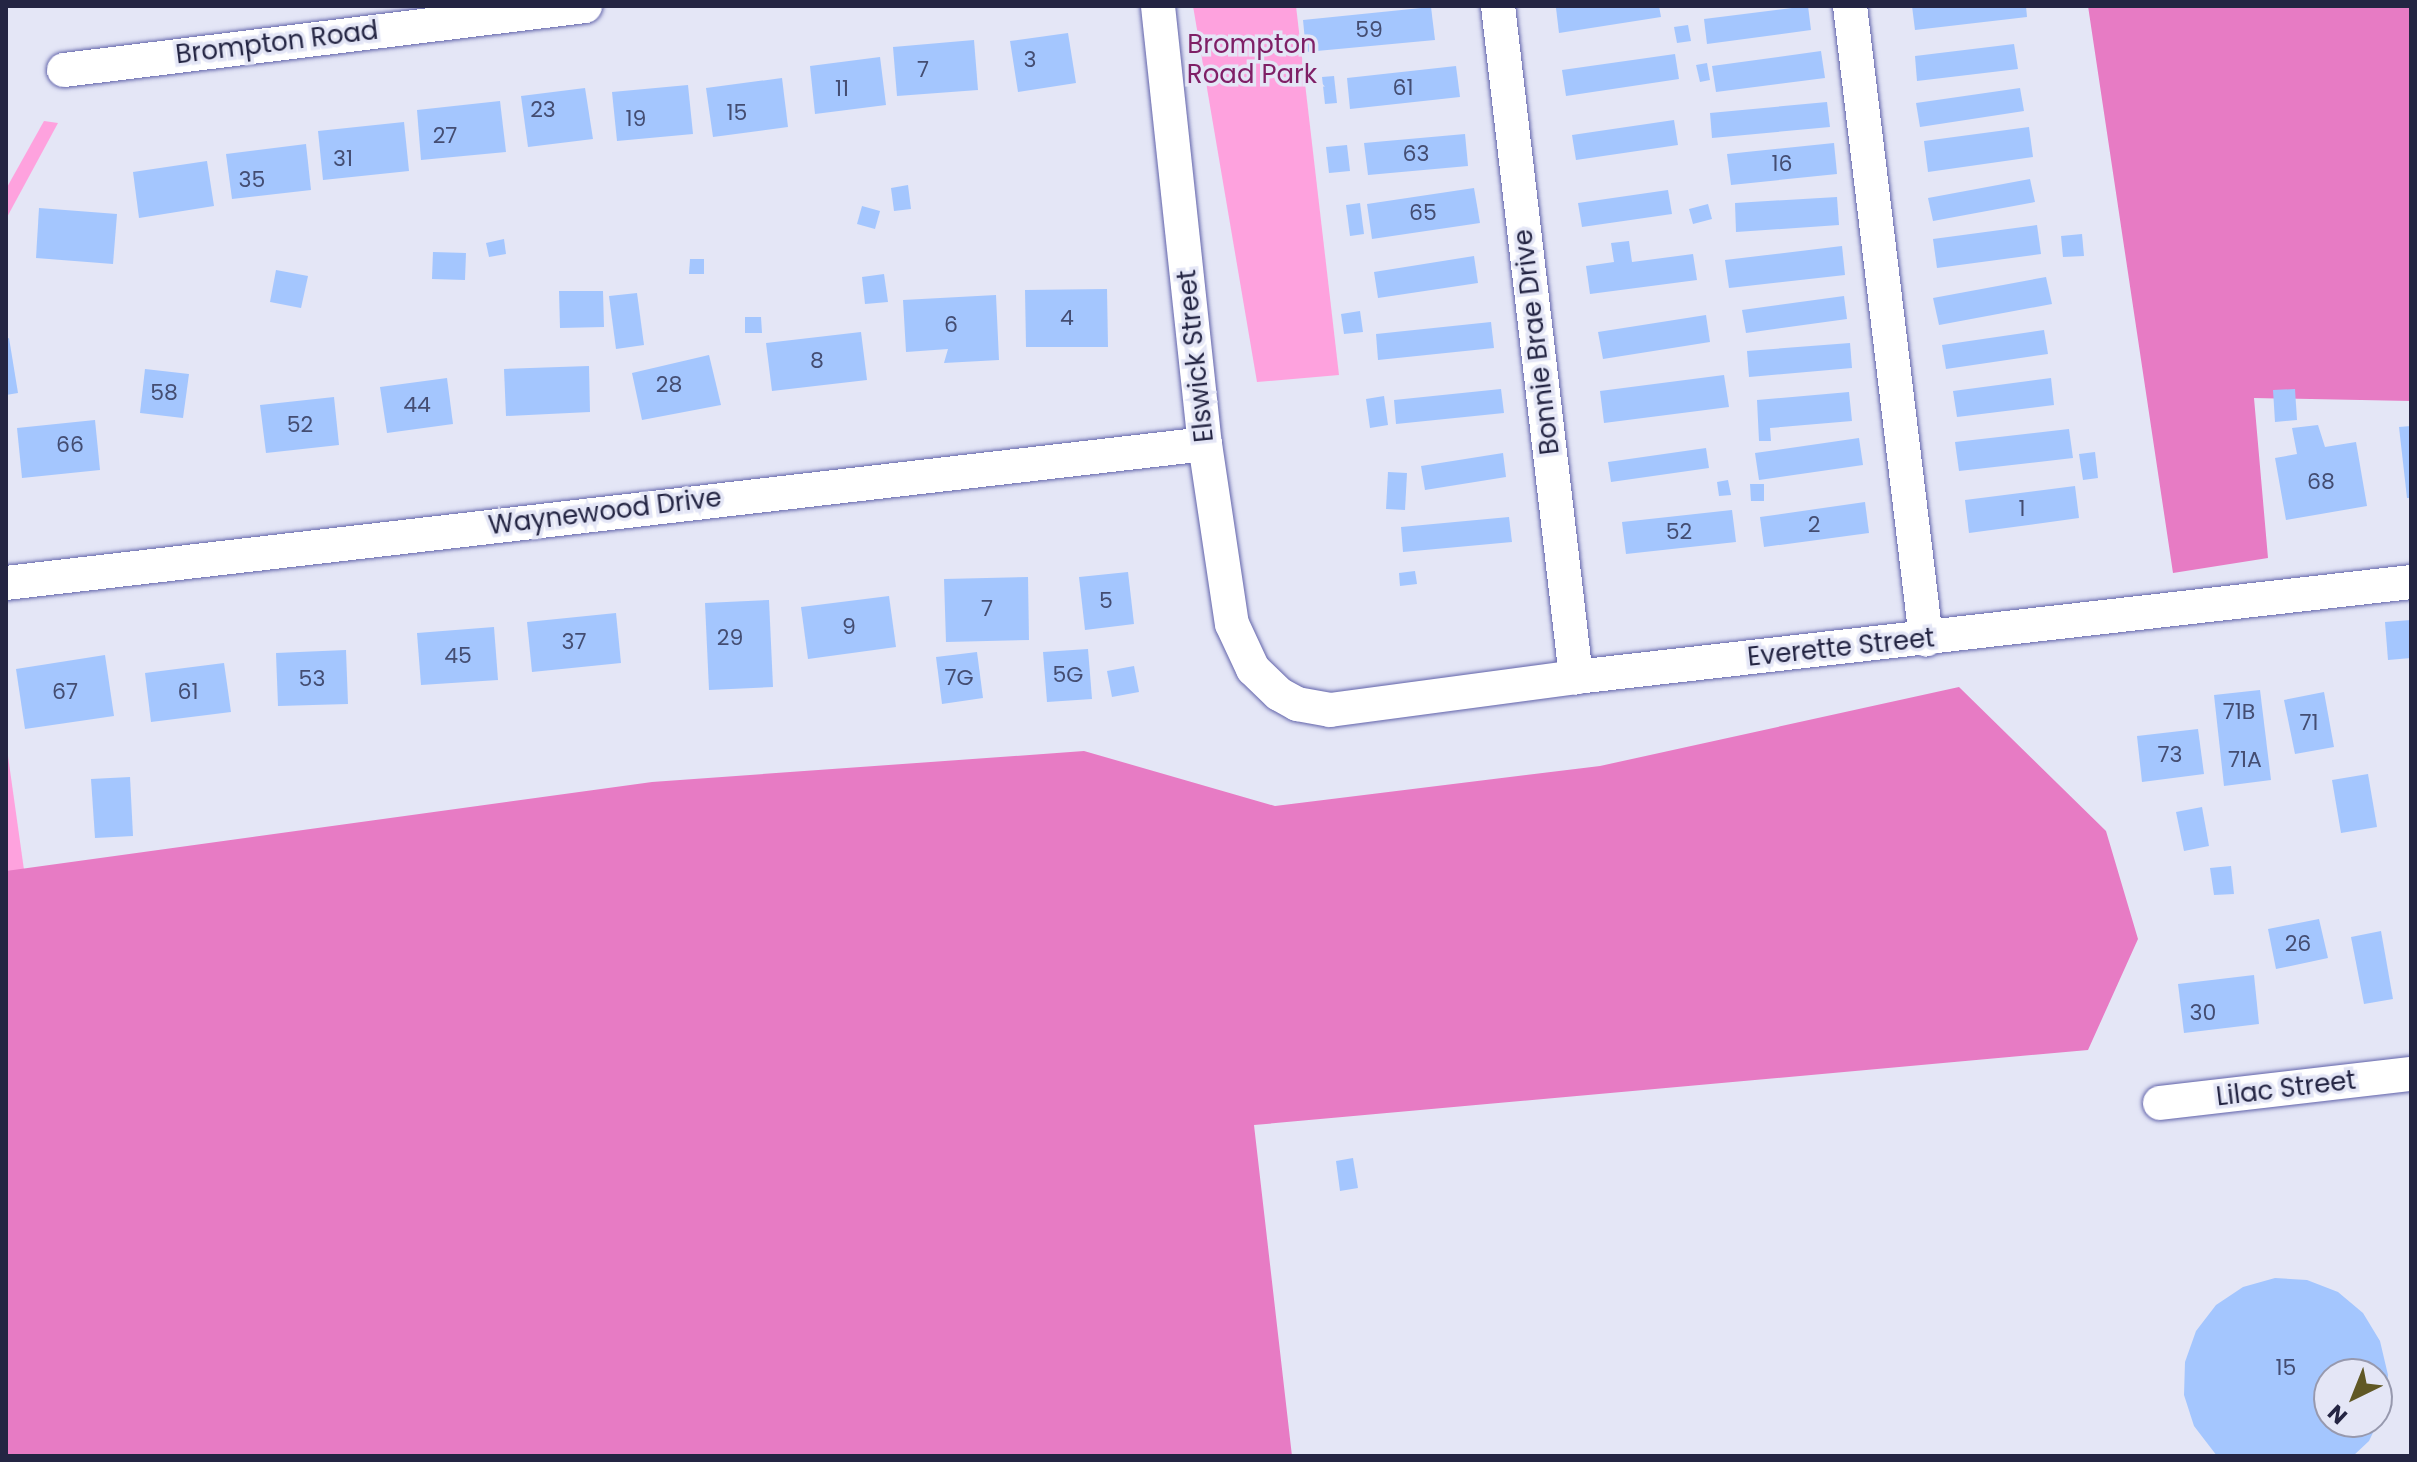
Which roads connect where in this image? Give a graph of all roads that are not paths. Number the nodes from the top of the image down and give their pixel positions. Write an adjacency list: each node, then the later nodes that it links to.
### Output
1 (585, 6): 5 (street, Brompton Road)
2 (1158, 6): 6 (street, Elswick Street)
3 (1498, 6): 10 (street, Bonnie Brae Drive)
4 (1850, 6): 9 (street)
5 (64, 70)
6 (1205, 444): 8 (street, Waynewood Drive); 11 (street, Elswick Street)
7 (2411, 582): 9 (street, Everette Street)
8 (6, 583)
9 (1926, 639): 10 (street, Everette Street)
10 (1576, 677): 11 (street, Everette Street)
11 (1275, 691)
12 (2411, 1074): 13 (street, Lilac Street)
13 (2160, 1103)

